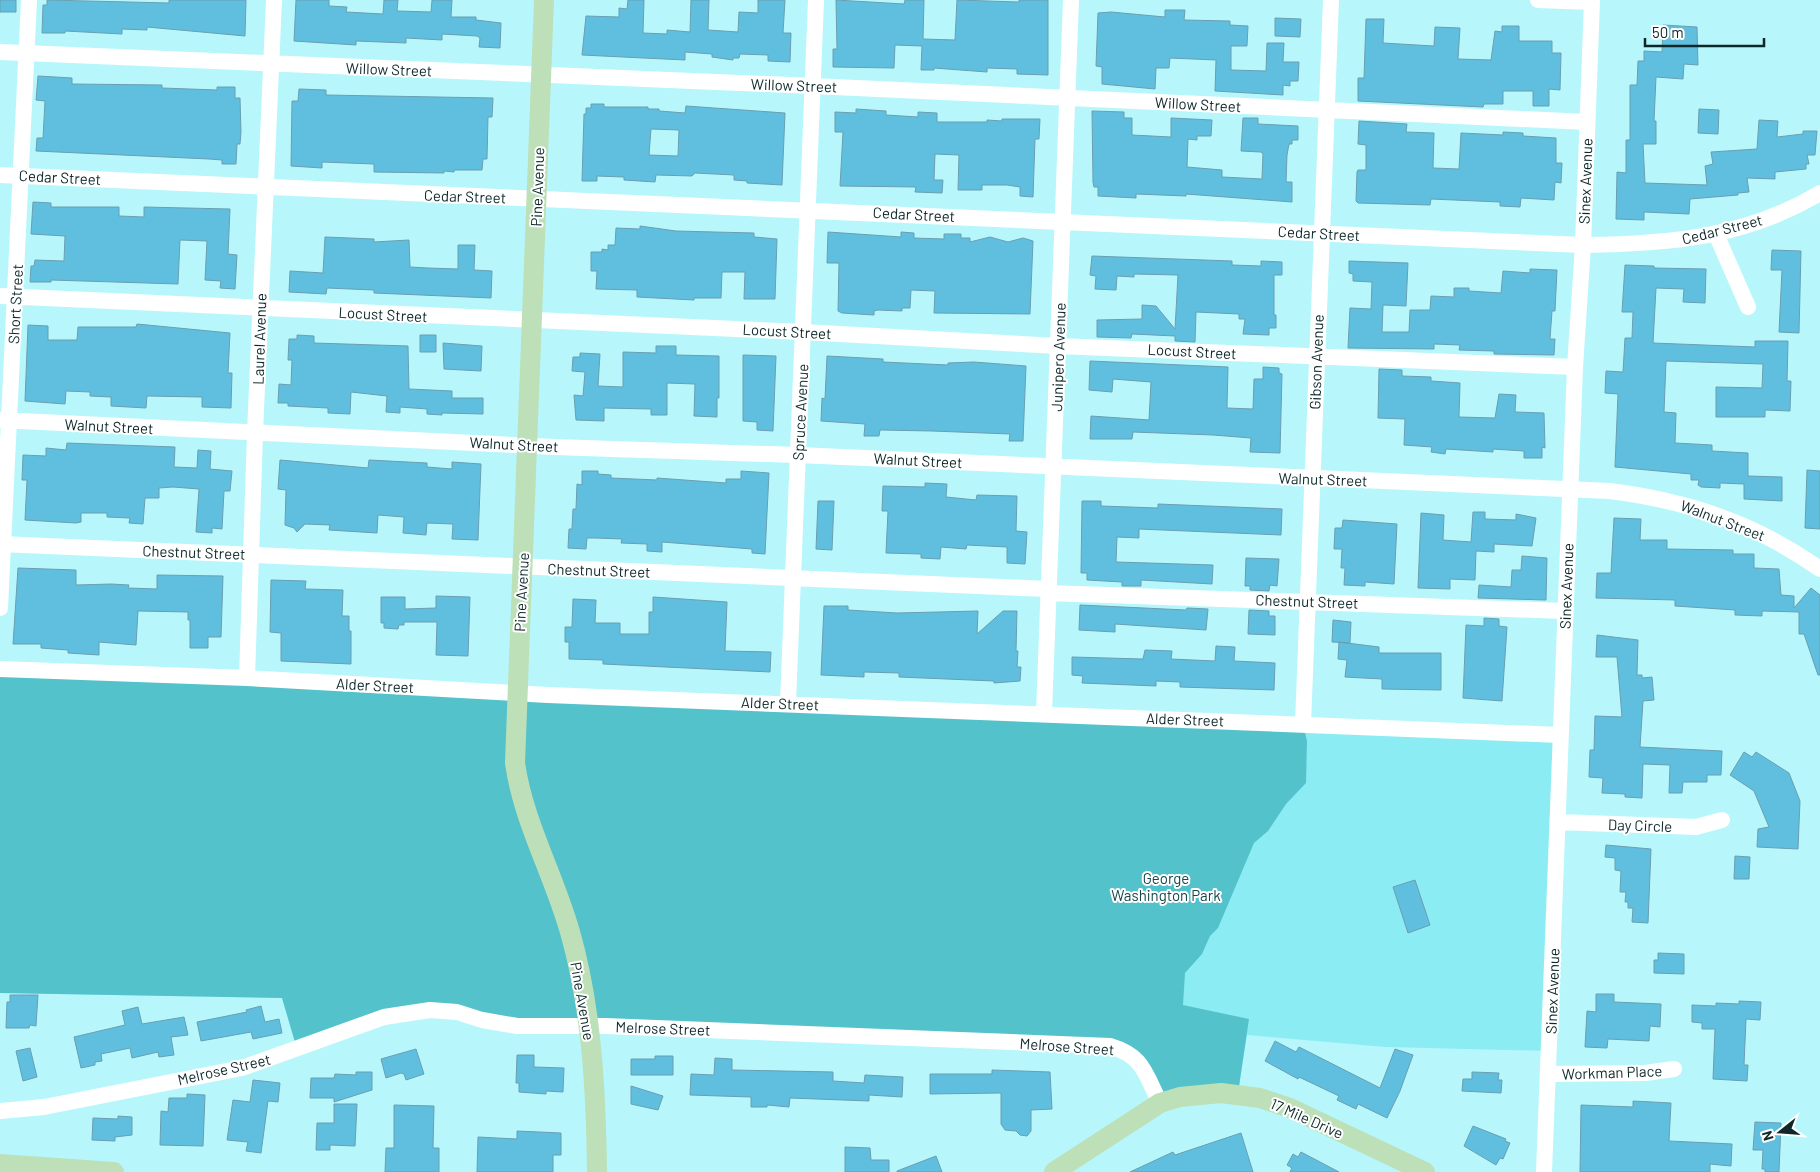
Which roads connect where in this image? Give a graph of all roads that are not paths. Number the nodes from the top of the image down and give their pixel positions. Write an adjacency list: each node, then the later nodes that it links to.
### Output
1 (29, 0): 10 (street, Short Street)
2 (274, 0): 11 (street, Laurel Avenue)
3 (544, 0): 12 (main road, Pine Avenue)
4 (816, 0): 13 (street, Spruce Avenue)
5 (1071, 0): 14 (street, Junipero Avenue)
6 (1331, 0): 15 (street, Gibson Avenue)
7 (1538, 0): 8 (street)
8 (1592, 1): 16 (street, Sinex Avenue)
9 (0, 52): 10 (street, Willow Street)
10 (27, 53): 11 (street, Willow Street); 18 (street, Short Street)
11 (271, 64): 12 (street, Willow Street); 19 (street, Laurel Avenue)
12 (541, 76): 13 (street, Willow Street); 21 (main road, Pine Avenue)
13 (813, 86): 14 (street, Willow Street); 22 (street, Spruce Avenue)
14 (1068, 97): 15 (street, Willow Street); 23 (street, Junipero Avenue)
15 (1326, 111): 16 (street, Willow Street); 24 (street, Gibson Avenue)
16 (1587, 122): 26 (street, Sinex Avenue)
17 (0, 175): 18 (street, Cedar Street)
18 (21, 175): 19 (street, Cedar Street); 27 (street, Short Street)
19 (265, 187): 21 (street, Cedar Street); 29 (street, Laurel Avenue)
20 (1820, 193): 25 (street, Cedar Street)
21 (536, 199): 22 (street, Cedar Street); 30 (main road, Pine Avenue)
22 (808, 209): 23 (street, Cedar Street); 31 (street, Spruce Avenue)
23 (1063, 221): 24 (street, Cedar Street); 32 (street, Junipero Avenue)
24 (1321, 233): 26 (street, Cedar Street); 33 (street, Gibson Avenue)
25 (1716, 234): 26 (street, Cedar Street); 28 (street)
26 (1582, 244): 34 (street, Sinex Avenue)
27 (8, 296): 29 (street, Locust Street); 35 (street, Short Street)
28 (1748, 307)
29 (260, 308): 30 (street, Locust Street); 36 (street, Laurel Avenue)
30 (531, 321): 31 (street, Locust Street); 37 (main road, Pine Avenue)
31 (803, 332): 32 (street, Locust Street); 38 (street, Spruce Avenue)
32 (1058, 346): 33 (street, Locust Street); 39 (street, Junipero Avenue)
33 (1317, 357): 34 (street, Locust Street); 40 (street, Gibson Avenue)
34 (1574, 367): 41 (street, Sinex Avenue)
35 (5, 421): 36 (street, Walnut Street); 42 (street, Short Street)
36 (255, 433): 37 (street, Walnut Street); 43 (street, Laurel Avenue)
37 (526, 444): 38 (street, Walnut Street); 44 (main road, Pine Avenue)
38 (798, 455): 39 (street, Walnut Street); 46 (street, Spruce Avenue)
39 (1054, 466): 40 (street, Walnut Street); 47 (street, Junipero Avenue)
40 (1312, 479): 41 (street, Walnut Street); 48 (street, Gibson Avenue)
41 (1570, 488): 45 (street, Walnut Street); 50 (street, Sinex Avenue)
42 (2, 544): 43 (street, Chestnut Street); 49 (street, Short Street)
43 (251, 554): 44 (street, Chestnut Street); 52 (street, Laurel Avenue)
44 (522, 568): 46 (street, Chestnut Street); 53 (main road, Pine Avenue)
45 (1820, 569)
46 (792, 577): 47 (street, Chestnut Street); 54 (street, Spruce Avenue)
47 (1048, 591): 48 (street, Chestnut Street); 55 (street, Junipero Avenue)
48 (1308, 601): 50 (street, Chestnut Street); 56 (street, Gibson Avenue)
49 (0, 608)
50 (1565, 611): 57 (street, Sinex Avenue)
51 (0, 669): 52 (street, Alder Street)
52 (247, 678): 53 (street, Alder Street)
53 (516, 693): 54 (street, Alder Street); 60 (main road, Pine Avenue)
54 (788, 703): 55 (street, Alder Street)
55 (1044, 713): 56 (street, Alder Street)
56 (1303, 724): 57 (street, Alder Street)
57 (1560, 734): 59 (street, Sinex Avenue)
58 (1722, 820): 59 (street, Day Circle)
59 (1558, 822): 62 (street, Sinex Avenue)
60 (589, 1026): 63 (street, Melrose Street); 64 (street, Melrose Street); 67 (main road, Pine Avenue)
61 (1674, 1069): 62 (street, Workman Place)
62 (1549, 1074): 70 (street, Sinex Avenue)
63 (1160, 1103): 68 (main road, 17 Mile Drive); 69 (main road, 17 Mile Drive)
64 (0, 1111)
65 (0, 1164): 66 (main road)
66 (114, 1172)
67 (597, 1172)
68 (1054, 1172)
69 (1425, 1172)
70 (1544, 1172)

